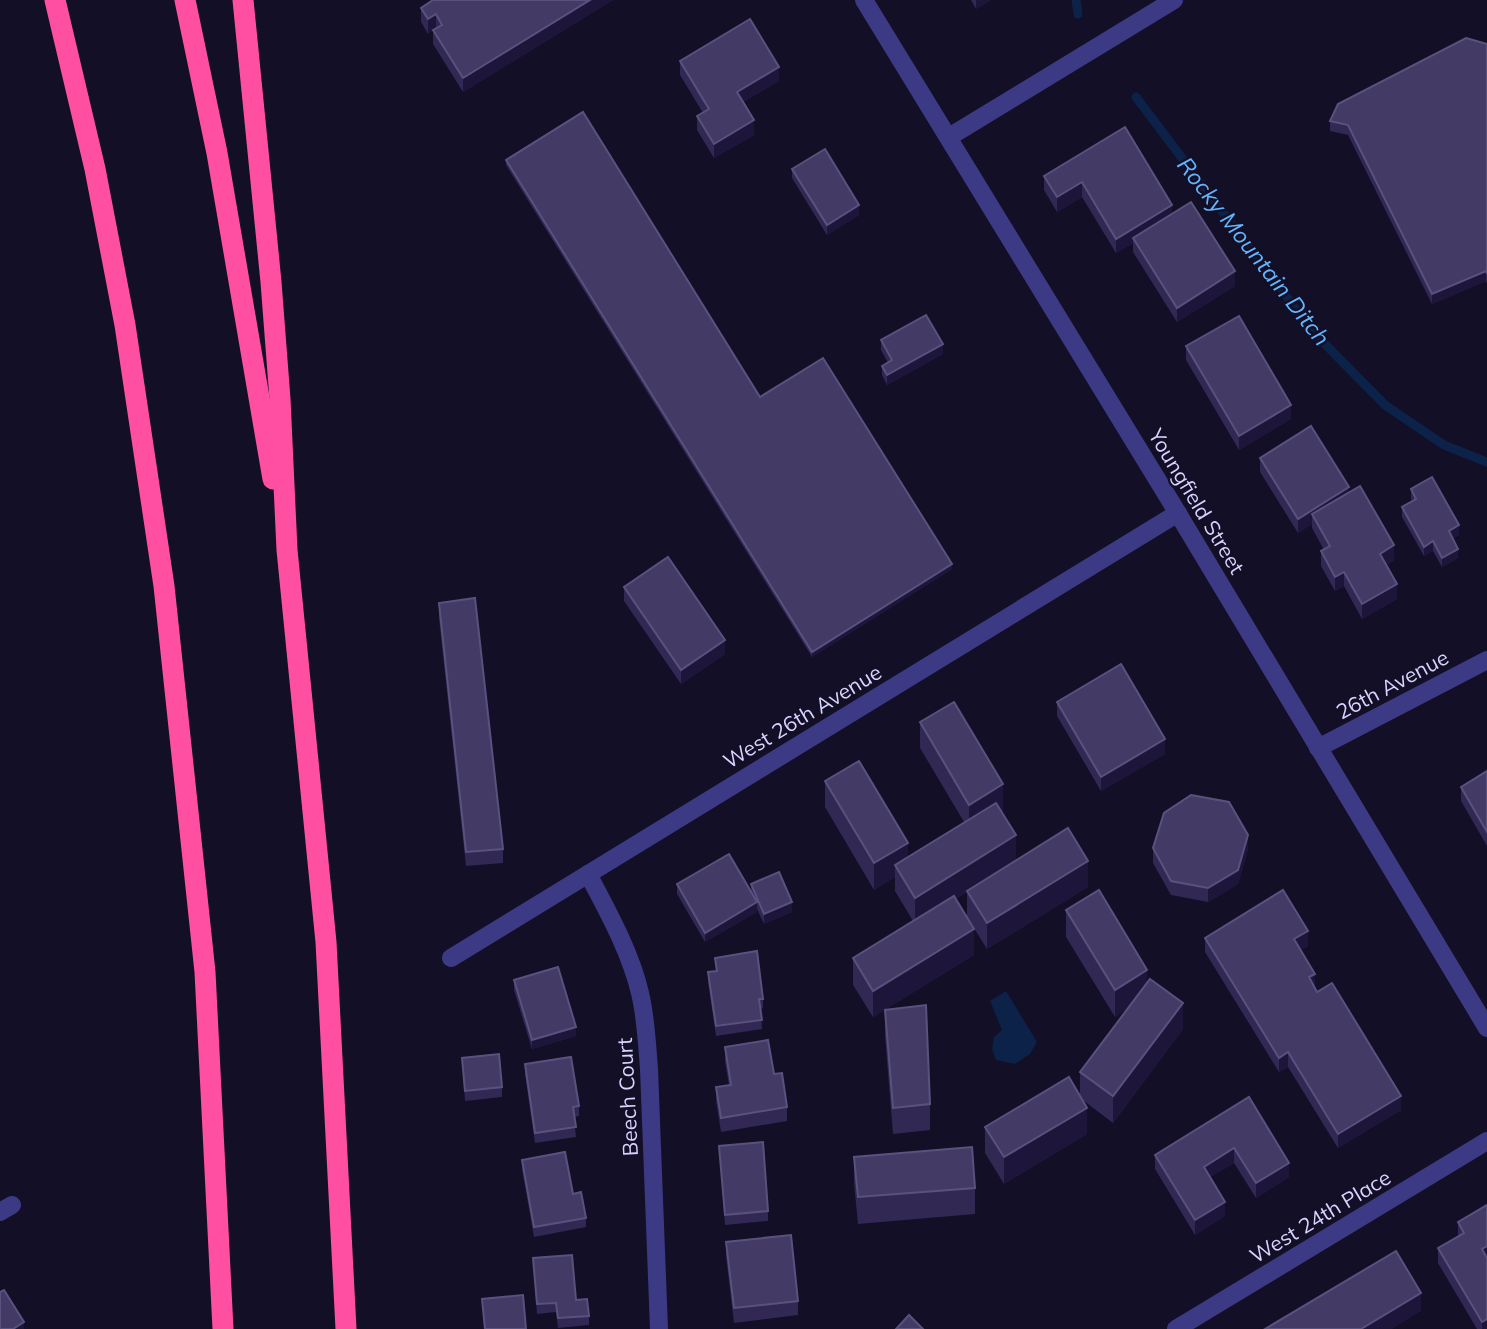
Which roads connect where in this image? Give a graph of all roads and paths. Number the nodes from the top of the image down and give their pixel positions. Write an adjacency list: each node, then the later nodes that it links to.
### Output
1 (55, 0): 15 (highway)
2 (185, 0): 8 (highway)
3 (243, 0): 8 (highway)
4 (864, 0): 6 (street, Youngfield Street)
5 (1174, 0): 6 (street)
6 (949, 137): 7 (street, Youngfield Street)
7 (1178, 513): 10 (street, Youngfield Street); 11 (street, West 26th Avenue)
8 (287, 550): 16 (highway)
9 (1487, 660): 10 (street, 26th Avenue)
10 (1318, 748): 13 (street, Youngfield Street)
11 (588, 874): 12 (street, West 26th Avenue); 17 (street, Beech Court)
12 (451, 958)
13 (1487, 1028)
14 (1487, 1141): 18 (street, West 24th Place)
15 (223, 1329)
16 (346, 1329)
17 (659, 1329)
18 (1176, 1329)

